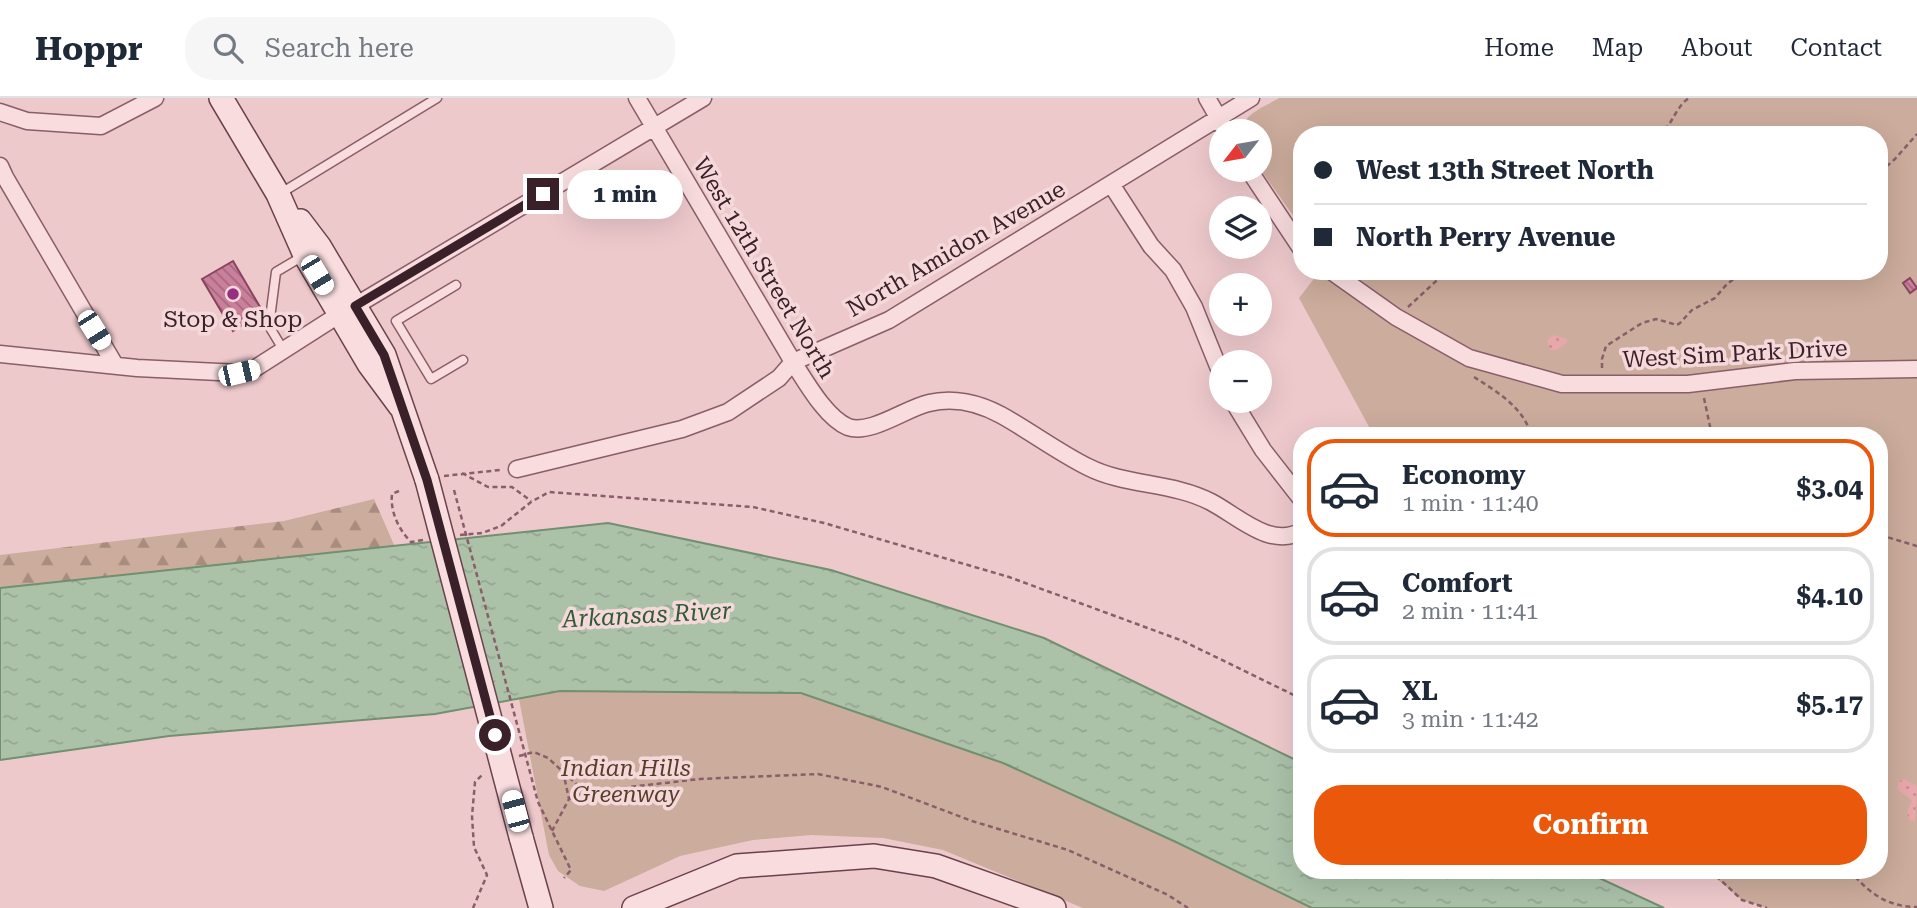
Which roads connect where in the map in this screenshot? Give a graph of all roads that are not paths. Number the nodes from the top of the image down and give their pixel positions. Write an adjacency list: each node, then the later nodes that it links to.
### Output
1 (155, 98): 8 (street)
2 (221, 98): 16 (street)
3 (438, 98): 16 (lane)
4 (637, 98): 11 (street, West 12th Street North)
5 (703, 98): 11 (street)
6 (1207, 98): 9 (street)
7 (1251, 98): 10 (street, North Amidon Avenue)
8 (0, 113)
9 (1219, 119)
10 (1228, 119)
11 (654, 129): 21 (street); 26 (street, West 12th Street North)
12 (1209, 132): 15 (street, North Amidon Avenue)
13 (0, 166): 27 (street)
14 (1257, 182): 17 (street)
15 (1111, 184): 22 (street); 26 (street, North Amidon Avenue)
16 (278, 194): 18 (street); 21 (street)
17 (1293, 237)
18 (305, 255): 21 (street); 23 (lane)
19 (1344, 280): 28 (street, West Sim Park Drive)
20 (456, 285): 25 (lane)
21 (347, 310): 23 (street); 33 (street, bridge)
22 (1211, 350)
23 (284, 351): 27 (street)
24 (0, 354): 27 (street)
25 (463, 360)
26 (793, 362): 30 (street, North Amidon Avenue); 32 (street, West 12th Street North)
27 (115, 365)
28 (1917, 369)
29 (1240, 413): 31 (street)
30 (517, 470)
31 (1293, 488)
32 (1293, 536)
33 (541, 908)
34 (634, 908): 35 (street)
35 (1054, 908)

